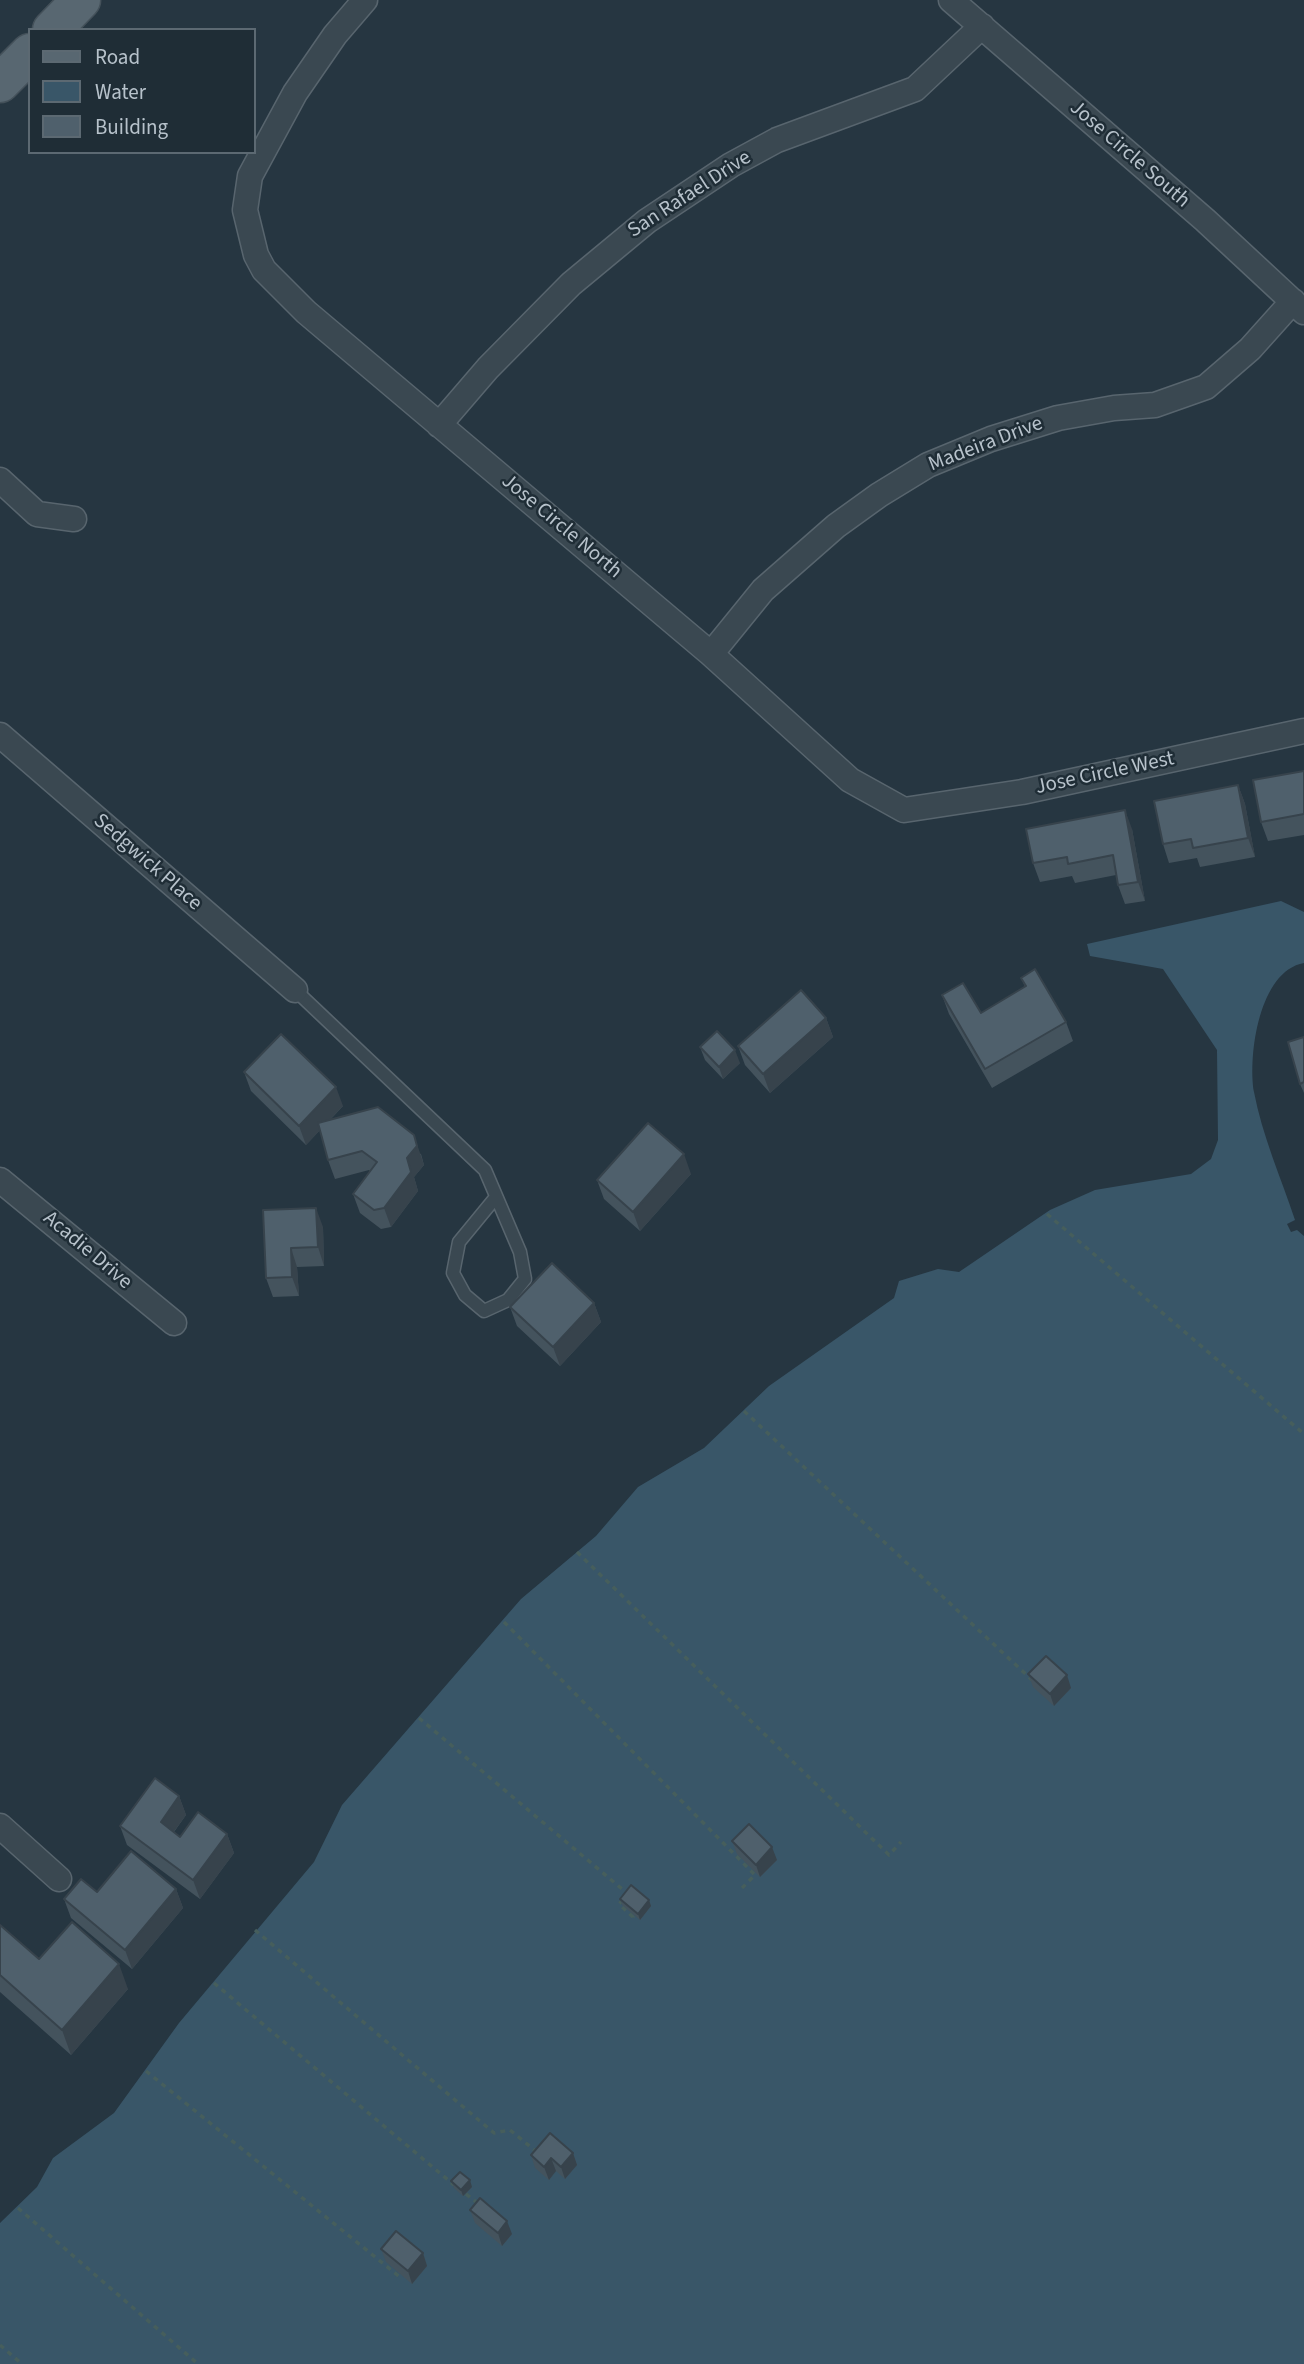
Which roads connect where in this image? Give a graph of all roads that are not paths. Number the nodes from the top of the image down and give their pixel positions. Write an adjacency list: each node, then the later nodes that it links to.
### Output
1 (81, 0): 5 (main road)
2 (365, 0): 7 (street, Jose Circle North)
3 (951, 0): 4 (street, Jose Circle South)
4 (982, 26): 6 (street, Jose Circle South); 7 (street, San Rafael Drive)
5 (54, 28)
6 (1299, 306): 10 (street, Madeira Drive)
7 (439, 425): 10 (street, Jose Circle North)
8 (0, 480): 9 (street)
9 (74, 519)
10 (711, 654): 13 (street, Jose Circle North)
11 (1304, 732): 13 (street, Jose Circle West)
12 (0, 735): 14 (street, Sedgwick Place)
13 (904, 810)
14 (295, 990): 16 (lane)
15 (0, 1180): 17 (street, Acadie Drive)
16 (496, 1197): 16 (lane)
17 (174, 1323)
18 (0, 1826): 19 (street)
19 (59, 1879)

